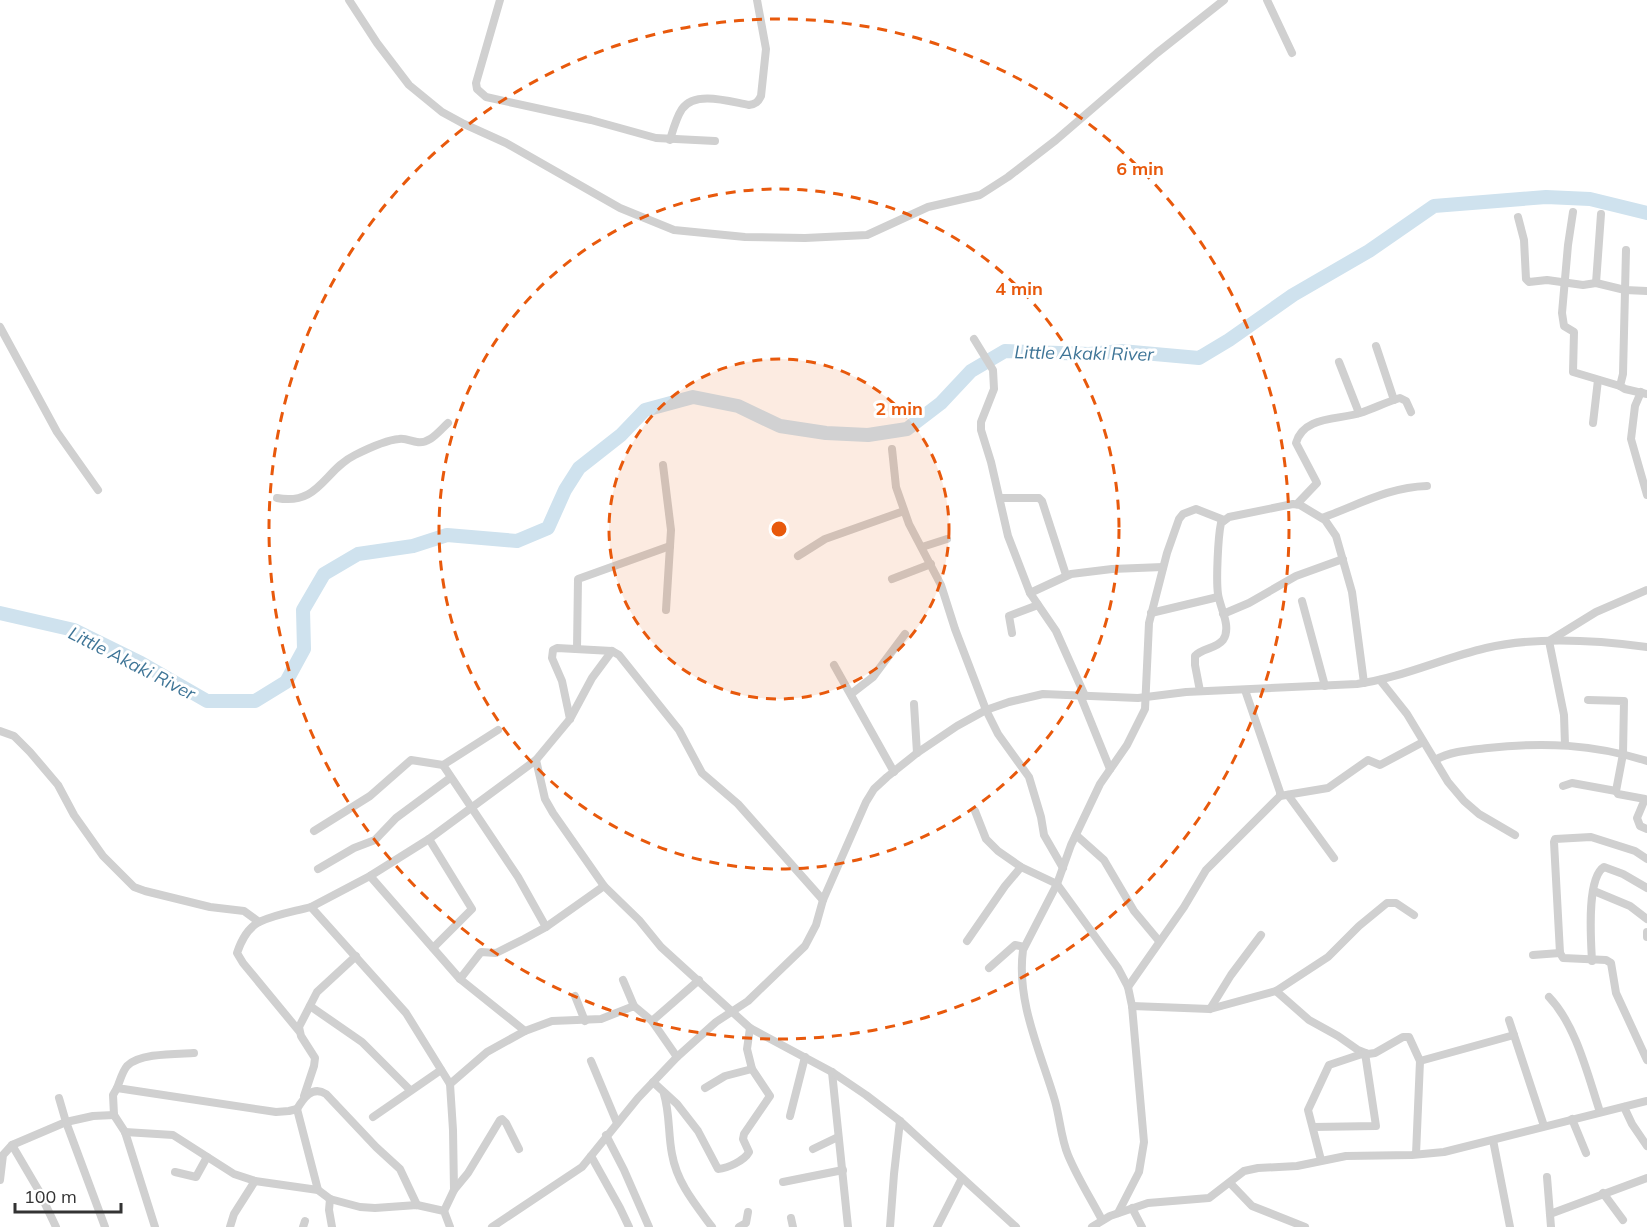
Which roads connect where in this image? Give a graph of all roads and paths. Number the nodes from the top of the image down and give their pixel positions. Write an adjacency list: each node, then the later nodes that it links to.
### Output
1 (349, 0): 4 (street)
2 (500, 0): 7 (street)
3 (757, 0): 7 (street)
4 (1224, 0)
5 (1267, 0): 6 (street)
6 (1292, 52)
7 (670, 140): 8 (street)
8 (715, 141)
9 (1573, 212): 13 (street)
10 (1601, 214): 14 (street)
11 (1518, 217): 13 (street)
12 (1626, 249): 15 (street)
13 (1564, 282): 14 (street); 21 (street)
14 (1596, 283): 15 (street)
15 (1625, 290): 16 (street); 22 (street)
16 (1647, 291)
17 (0, 327): 32 (street)
18 (975, 341): 35 (street)
19 (1376, 346): 24 (street)
20 (1339, 362): 26 (street)
21 (1598, 380): 22 (street); 28 (street)
22 (1620, 386): 23 (street)
23 (1644, 393): 33 (street)
24 (1394, 400): 25 (street); 26 (street)
25 (1411, 412)
26 (1359, 413): 36 (street)
27 (448, 423): 34 (street)
28 (1593, 423)
29 (892, 449): 37 (street)
30 (663, 465): 41 (street)
31 (1427, 486): 38 (street)
32 (98, 490)
33 (1647, 495)
34 (276, 498)
35 (999, 498): 47 (street); 50 (street)
36 (1297, 504): 38 (street); 39 (street)
37 (904, 511): 42 (street); 43 (street)
38 (1322, 518): 44 (street)
39 (1224, 520): 46 (street); 51 (street)
40 (947, 539): 42 (street)
41 (670, 546): 54 (street); 61 (street)
42 (922, 547): 45 (street)
43 (798, 556)
44 (1343, 559): 56 (street); 65 (street)
45 (931, 564): 48 (street); 74 (street)
46 (1163, 567): 47 (street); 55 (street)
47 (1066, 575): 50 (street)
48 (892, 579)
49 (1647, 590): 59 (street)
50 (1030, 593): 53 (street)
51 (1218, 597): 55 (street); 56 (street)
52 (1302, 601): 66 (street)
53 (1038, 605): 57 (street); 70 (street)
54 (666, 610)
55 (1151, 613): 71 (street)
56 (1223, 614): 68 (street)
57 (1012, 633)
58 (906, 634): 69 (street)
59 (1549, 641): 60 (street); 64 (street); 79 (street)
60 (1647, 647)
61 (577, 649): 62 (street); 75 (street)
62 (612, 651): 75 (street); 110 (street)
63 (834, 665): 69 (street)
64 (1380, 680): 65 (street); 78 (street)
65 (1364, 683): 66 (street)
66 (1324, 686): 67 (street)
67 (1245, 690): 68 (street); 91 (street)
68 (1200, 691): 71 (street)
69 (851, 694): 87 (street)
70 (1083, 695): 71 (street); 74 (street); 86 (street)
71 (1144, 698): 86 (street)
72 (1588, 700): 81 (street)
73 (915, 704): 80 (street)
74 (986, 710): 80 (street); 103 (street)
75 (570, 719): 82 (street)
76 (498, 730): 85 (street)
77 (0, 731): 114 (street)
78 (1423, 742): 83 (street); 91 (street)
79 (1565, 745): 81 (street); 83 (street)
80 (917, 753): 87 (street)
81 (1623, 754): 84 (street); 90 (street)
82 (536, 760): 93 (street); 107 (street)
83 (1434, 760): 98 (street)
84 (1647, 761)
85 (443, 765): 88 (street); 96 (street)
86 (1110, 769): 97 (street)
87 (894, 772): 110 (street)
88 (450, 778): 93 (street); 104 (street)
89 (1563, 786): 90 (street)
90 (1616, 791): 92 (street)
91 (1284, 796): 100 (street); 120 (street)
92 (1646, 800): 95 (street)
93 (472, 809): 99 (street); 115 (street)
94 (975, 812): 102 (street)
95 (1647, 829)
96 (314, 831)
97 (1076, 835): 103 (street); 120 (street)
98 (1515, 835)
99 (429, 839): 105 (street); 122 (street)
100 (1334, 858)
101 (1647, 859): 123 (street)
102 (1021, 867): 106 (street); 119 (street)
103 (1063, 868): 106 (street)
104 (318, 869)
105 (370, 876): 111 (street); 122 (street)
106 (1057, 884): 121 (street); 131 (street)
107 (604, 886): 115 (street); 130 (street)
108 (1647, 888): 109 (street)
109 (1594, 891): 113 (street); 126 (street)
110 (823, 900): 139 (street)
111 (311, 907): 114 (street); 125 (street)
112 (1414, 915): 132 (street)
113 (1647, 919)
114 (259, 922): 144 (street)
115 (546, 927): 128 (street)
116 (1647, 932): 118 (street)
117 (1261, 935): 138 (street)
118 (1647, 937)
119 (967, 941)
120 (1159, 941): 131 (street)
121 (1024, 947): 127 (street); 212 (street)
122 (433, 948): 128 (street)
123 (1560, 953): 124 (street); 126 (street)
124 (1533, 955)
125 (356, 957): 135 (street); 155 (street)
126 (1592, 961): 151 (street)
127 (989, 968)
128 (460, 979): 145 (street)
129 (623, 980): 136 (street)
130 (699, 980): 139 (street); 142 (street)
131 (1128, 987): 137 (street)
132 (1276, 991): 138 (street); 148 (street)
133 (574, 996): 141 (street)
134 (1549, 997): 168 (street)
135 (310, 1006): 144 (street); 161 (street)
136 (634, 1006): 141 (street); 142 (street)
137 (1132, 1006): 138 (street); 209 (street)
138 (1210, 1009)
139 (733, 1012): 143 (street); 149 (street)
140 (1509, 1020): 146 (street)
141 (585, 1021): 145 (street)
142 (652, 1021): 149 (street)
143 (750, 1028): 150 (street); 154 (street)
144 (299, 1031): 163 (street)
145 (525, 1031): 158 (street)
146 (1514, 1035): 153 (street); 176 (street)
147 (194, 1053): 159 (street)
148 (1365, 1053): 153 (street); 177 (street); 177 (street)
149 (677, 1057): 157 (street)
150 (805, 1057): 156 (street); 170 (street)
151 (1647, 1060)
152 (591, 1061): 175 (street)
153 (1420, 1061): 187 (street)
154 (752, 1069): 160 (street); 162 (street)
155 (441, 1070): 158 (street); 161 (street)
156 (832, 1072): 173 (street); 180 (street)
157 (653, 1082): 162 (street); 175 (street)
158 (450, 1084): 202 (street)
159 (117, 1088): 167 (street); 169 (street)
160 (705, 1088)
161 (410, 1090): 171 (street)
162 (664, 1094): 224 (street)
163 (304, 1096): 167 (street); 205 (street)
164 (59, 1098): 174 (street)
165 (1647, 1101): 166 (street)
166 (1624, 1107): 168 (street); 183 (street)
167 (297, 1109): 201 (street)
168 (1600, 1112): 172 (street)
169 (114, 1115): 174 (street); 178 (street)
170 (790, 1116)
171 (373, 1117)
172 (1572, 1119): 176 (street); 186 (street)
173 (900, 1121): 195 (street); 228 (street)
174 (66, 1122): 182 (street); 216 (street)
175 (617, 1123): 179 (street)
176 (1544, 1126): 181 (street)
177 (1313, 1127): 191 (street)
178 (125, 1132): 190 (street); 217 (street)
179 (606, 1135): 189 (street); 223 (street)
180 (838, 1137): 185 (street); 192 (street)
181 (1493, 1140): 187 (street); 233 (street)
182 (12, 1145): 188 (street); 215 (street)
183 (1647, 1146)
184 (519, 1149): 202 (street)
185 (813, 1149)
186 (1586, 1153)
187 (1416, 1155): 191 (street)
188 (2, 1156): 197 (street)
189 (591, 1156): 221 (street); 222 (street)
190 (207, 1157): 193 (street); 198 (street)
191 (1321, 1160): 200 (street)
192 (843, 1170): 199 (street); 227 (street)
193 (175, 1172)
194 (1547, 1177): 210 (street)
195 (962, 1178): 214 (street); 229 (street)
196 (1647, 1178): 203 (street)
197 (0, 1179)
198 (255, 1180): 201 (street); 218 (street)
199 (783, 1182)
200 (1230, 1183): 206 (street); 232 (street)
201 (318, 1190): 204 (street)
202 (454, 1190): 207 (street)
203 (1603, 1193): 210 (street); 213 (street)
204 (330, 1199): 205 (street); 219 (street)
205 (417, 1205): 207 (street)
206 (1132, 1208): 209 (street); 231 (street)
207 (444, 1211): 220 (street)
208 (748, 1212): 225 (street)
209 (1118, 1213): 212 (street)
210 (1550, 1214): 234 (street)
211 (791, 1218): 226 (street)
212 (1102, 1220): 230 (street)
213 (1623, 1220)
214 (940, 1226)
215 (56, 1227)
216 (105, 1227)
217 (154, 1227)
218 (230, 1227)
219 (332, 1227)
220 (450, 1227)
221 (492, 1227)
222 (629, 1227)
223 (648, 1227)
224 (712, 1227)
225 (739, 1227)
226 (793, 1227)
227 (848, 1227)
228 (890, 1227)
229 (1016, 1227)
230 (1092, 1227)
231 (1142, 1227)
232 (1305, 1227)
233 (1510, 1227)
234 (1551, 1227)

